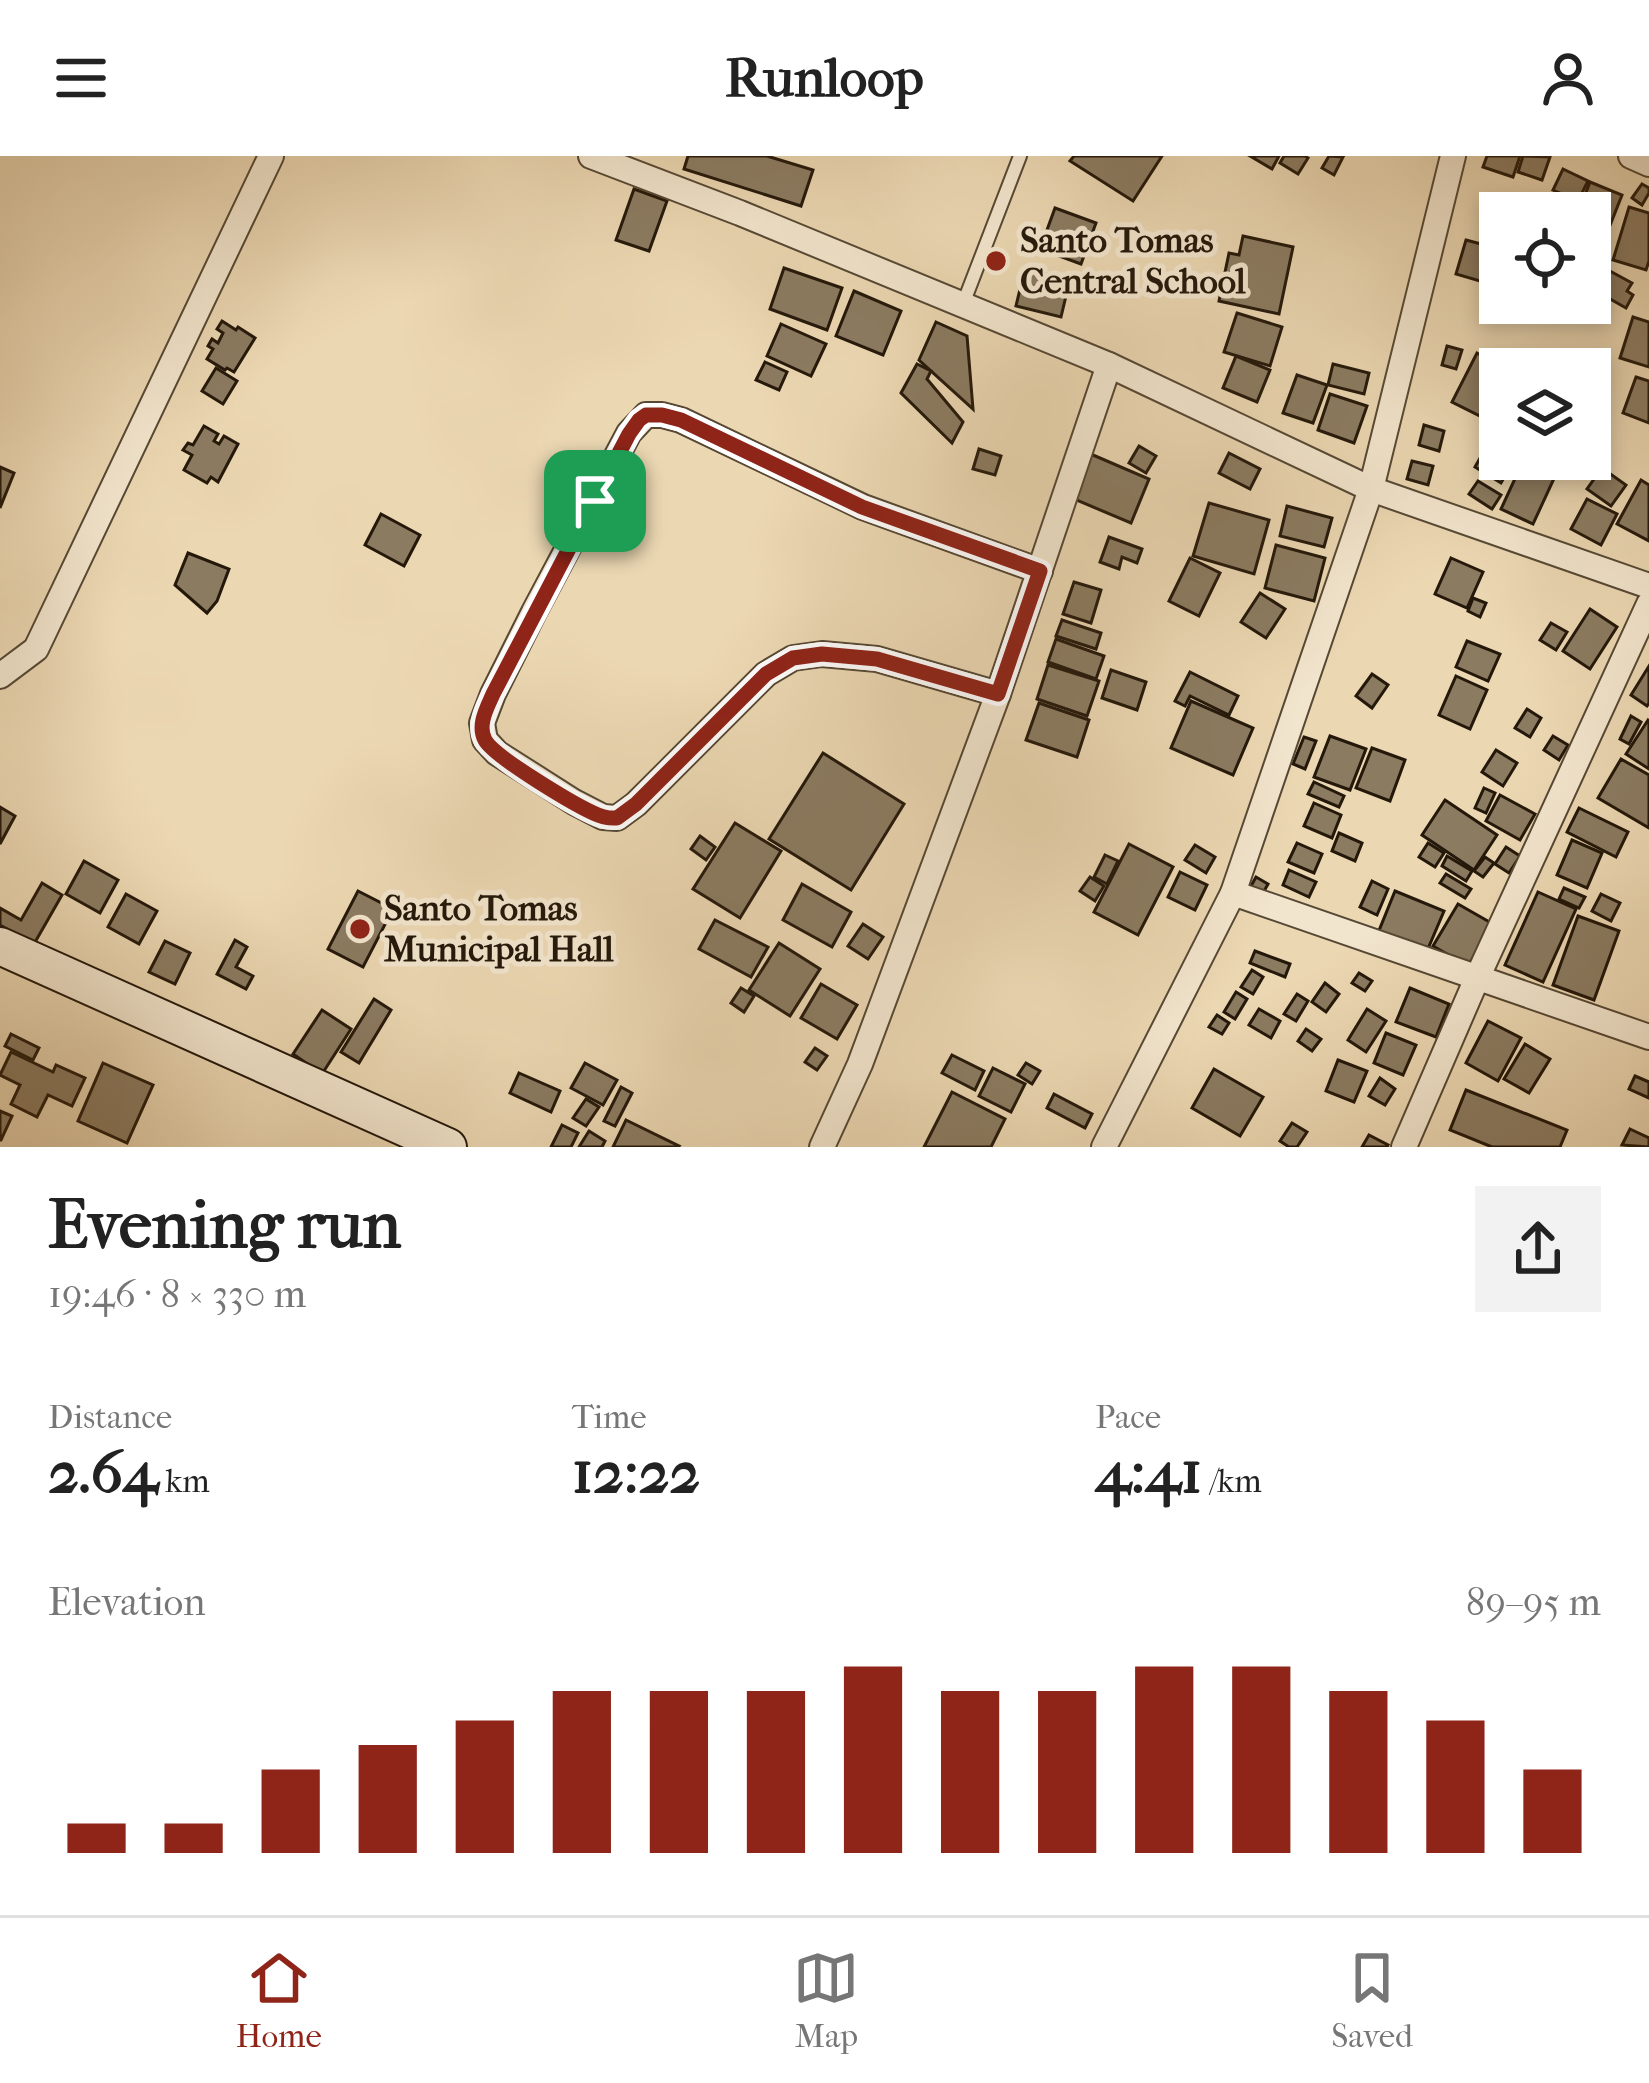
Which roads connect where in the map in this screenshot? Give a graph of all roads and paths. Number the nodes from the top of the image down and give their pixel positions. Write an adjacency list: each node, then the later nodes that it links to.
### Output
1 (271, 156): 13 (street)
2 (591, 156): 7 (street)
3 (1020, 156): 7 (lane)
4 (1454, 156): 9 (street)
5 (1631, 156): 6 (street)
6 (1649, 164)
7 (963, 304): 8 (street)
8 (1109, 365): 9 (street); 10 (street)
9 (1371, 489): 11 (street); 15 (street)
10 (1040, 571): 14 (street); 14 (street)
11 (1649, 586)
12 (1649, 604): 17 (street)
13 (0, 676)
14 (998, 694): 20 (street)
15 (1232, 893): 17 (street); 21 (street)
16 (0, 946): 19 (street)
17 (1478, 976): 18 (street); 22 (street)
18 (1649, 1037)
19 (448, 1147)
20 (822, 1147)
21 (1104, 1147)
22 (1403, 1147)

